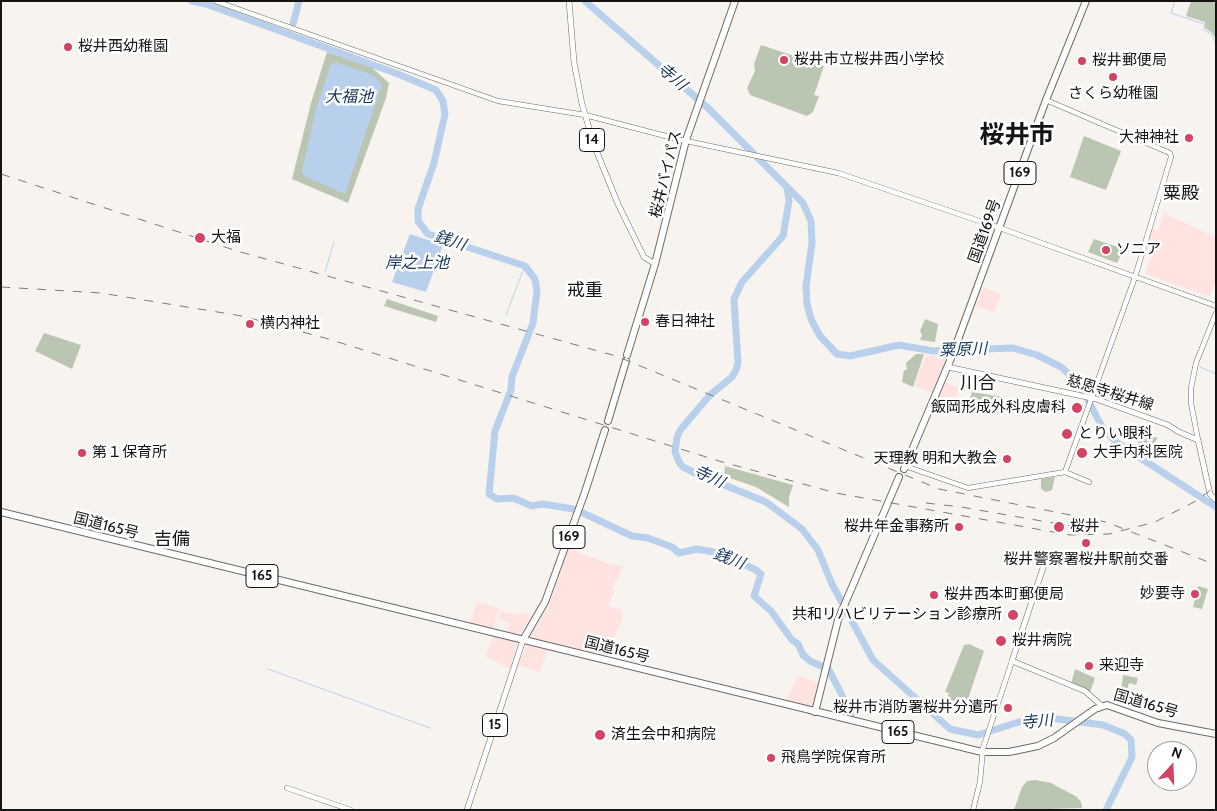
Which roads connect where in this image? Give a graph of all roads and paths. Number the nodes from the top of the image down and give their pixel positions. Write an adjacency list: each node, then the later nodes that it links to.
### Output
1 (215, 1): 6 (street)
2 (569, 1): 6 (main road, 14)
3 (736, 1): 7 (highway, 桜井バイパス)
4 (1086, 1): 5 (highway, 国道169号 / 169)
5 (1046, 100): 8 (highway, 国道169号 / 169); 10 (street)
6 (585, 115): 7 (street); 9 (main road, 14)
7 (686, 140): 8 (street); 9 (highway, 桜井バイパス)
8 (1000, 228): 10 (street); 13 (highway, 国道169号 / 169)
9 (655, 264): 15 (highway, 桜井バイパス)
10 (1135, 276): 11 (street); 14 (street)
11 (1216, 306)
12 (1216, 313): 17 (street)
13 (948, 367): 14 (main road, 慈恩寺桜井線); 18 (highway, 国道169号 / 169)
14 (1094, 396): 17 (main road, 慈恩寺桜井線); 19 (street)
15 (608, 420)
16 (604, 430): 25 (highway, 169)
17 (1198, 440): 22 (main road)
18 (905, 467): 19 (street)
19 (1065, 472): 21 (street)
20 (899, 477): 28 (highway)
21 (1089, 482)
22 (1216, 500)
23 (1, 512): 25 (highway, 国道165号 / 165)
24 (1044, 565): 26 (main road)
25 (523, 640): 28 (highway, 国道165号 / 165); 33 (main road, 15)
26 (1012, 661): 27 (main road); 30 (street)
27 (1102, 706): 29 (highway, 国道165号); 30 (highway, 国道165号 / 165)
28 (815, 712): 30 (highway, 国道165号 / 165)
29 (1216, 734)
30 (982, 752): 34 (street)
31 (287, 788): 32 (street)
32 (351, 810)
33 (467, 810)
34 (973, 810)

